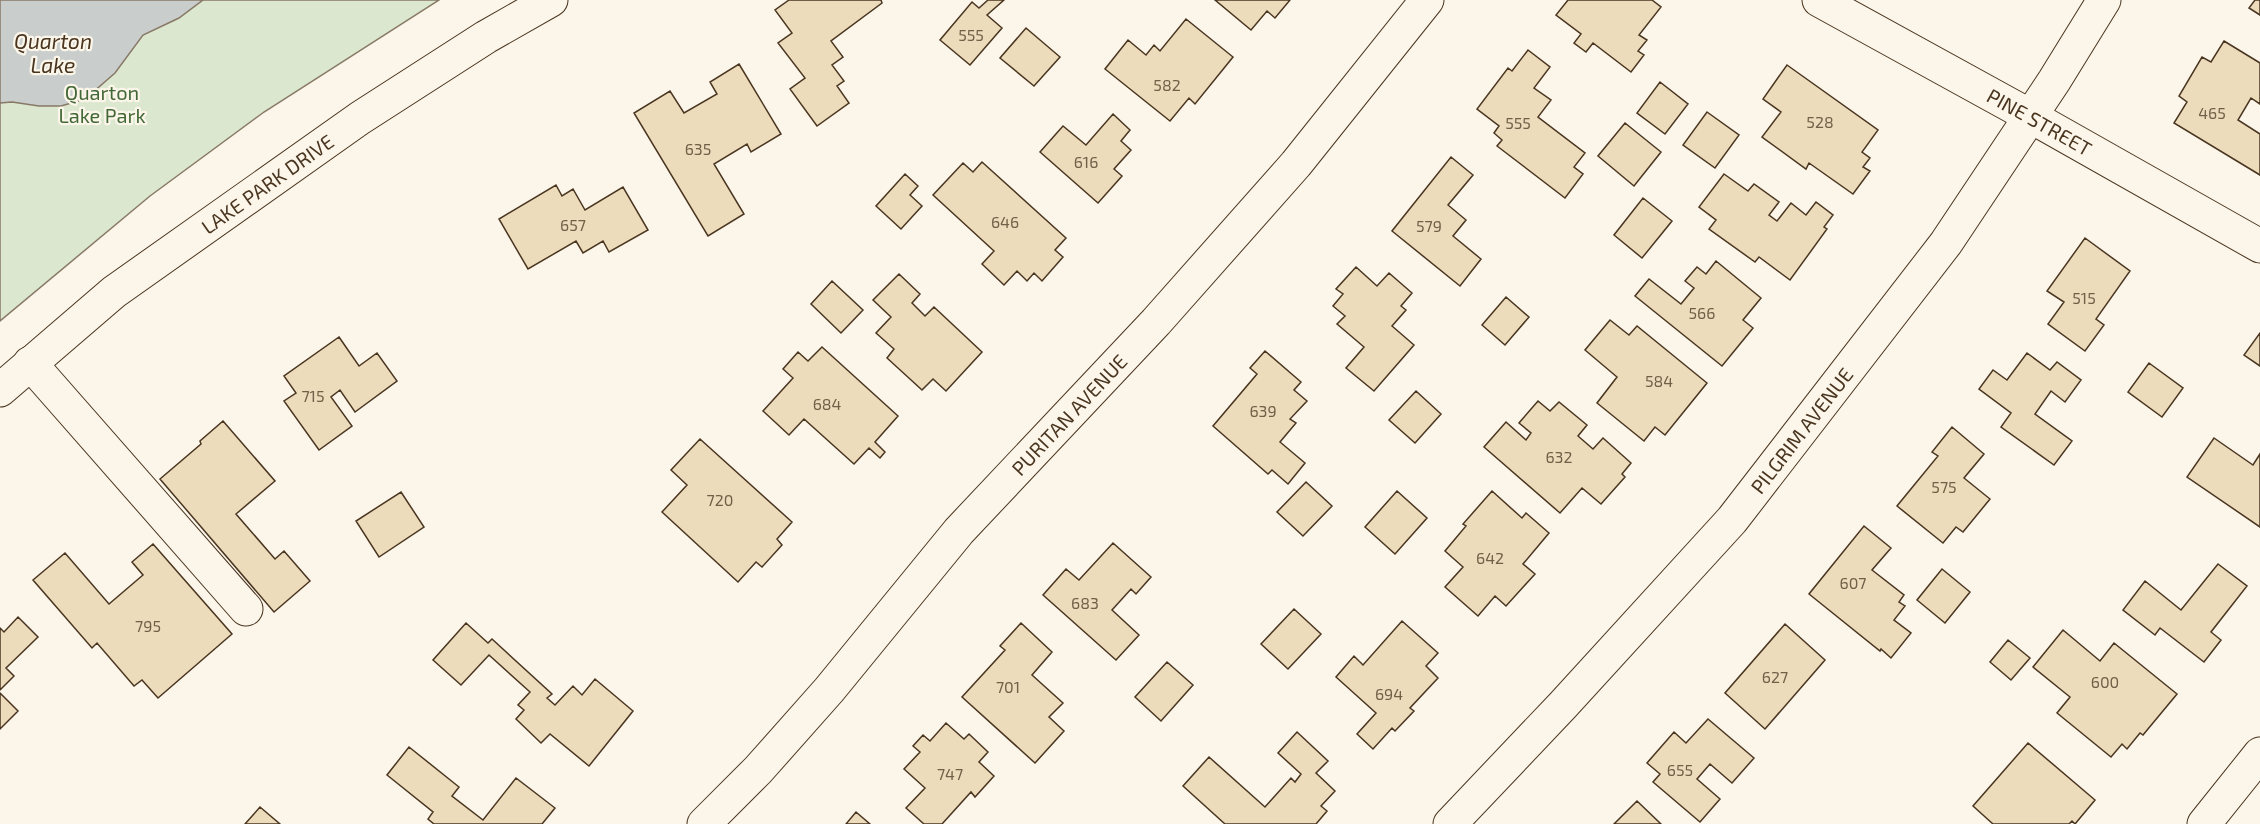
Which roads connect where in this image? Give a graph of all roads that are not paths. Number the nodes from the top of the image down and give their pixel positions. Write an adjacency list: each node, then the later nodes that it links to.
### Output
1 (551, 0): 7 (street, LAKE PARK DRIVE)
2 (1427, 0): 11 (street, PURITAN AVENUE)
3 (1819, 0): 5 (street, PINE STREET)
4 (2104, 0): 5 (street, PILGRIM AVENUE)
5 (2030, 116): 6 (street, PINE STREET); 12 (street, PILGRIM AVENUE)
6 (2260, 246)
7 (30, 363): 8 (street, LAKE PARK DRIVE); 9 (street)
8 (0, 390)
9 (246, 609)
10 (2260, 754): 13 (street)
11 (704, 824)
12 (1450, 824)
13 (2204, 824)

